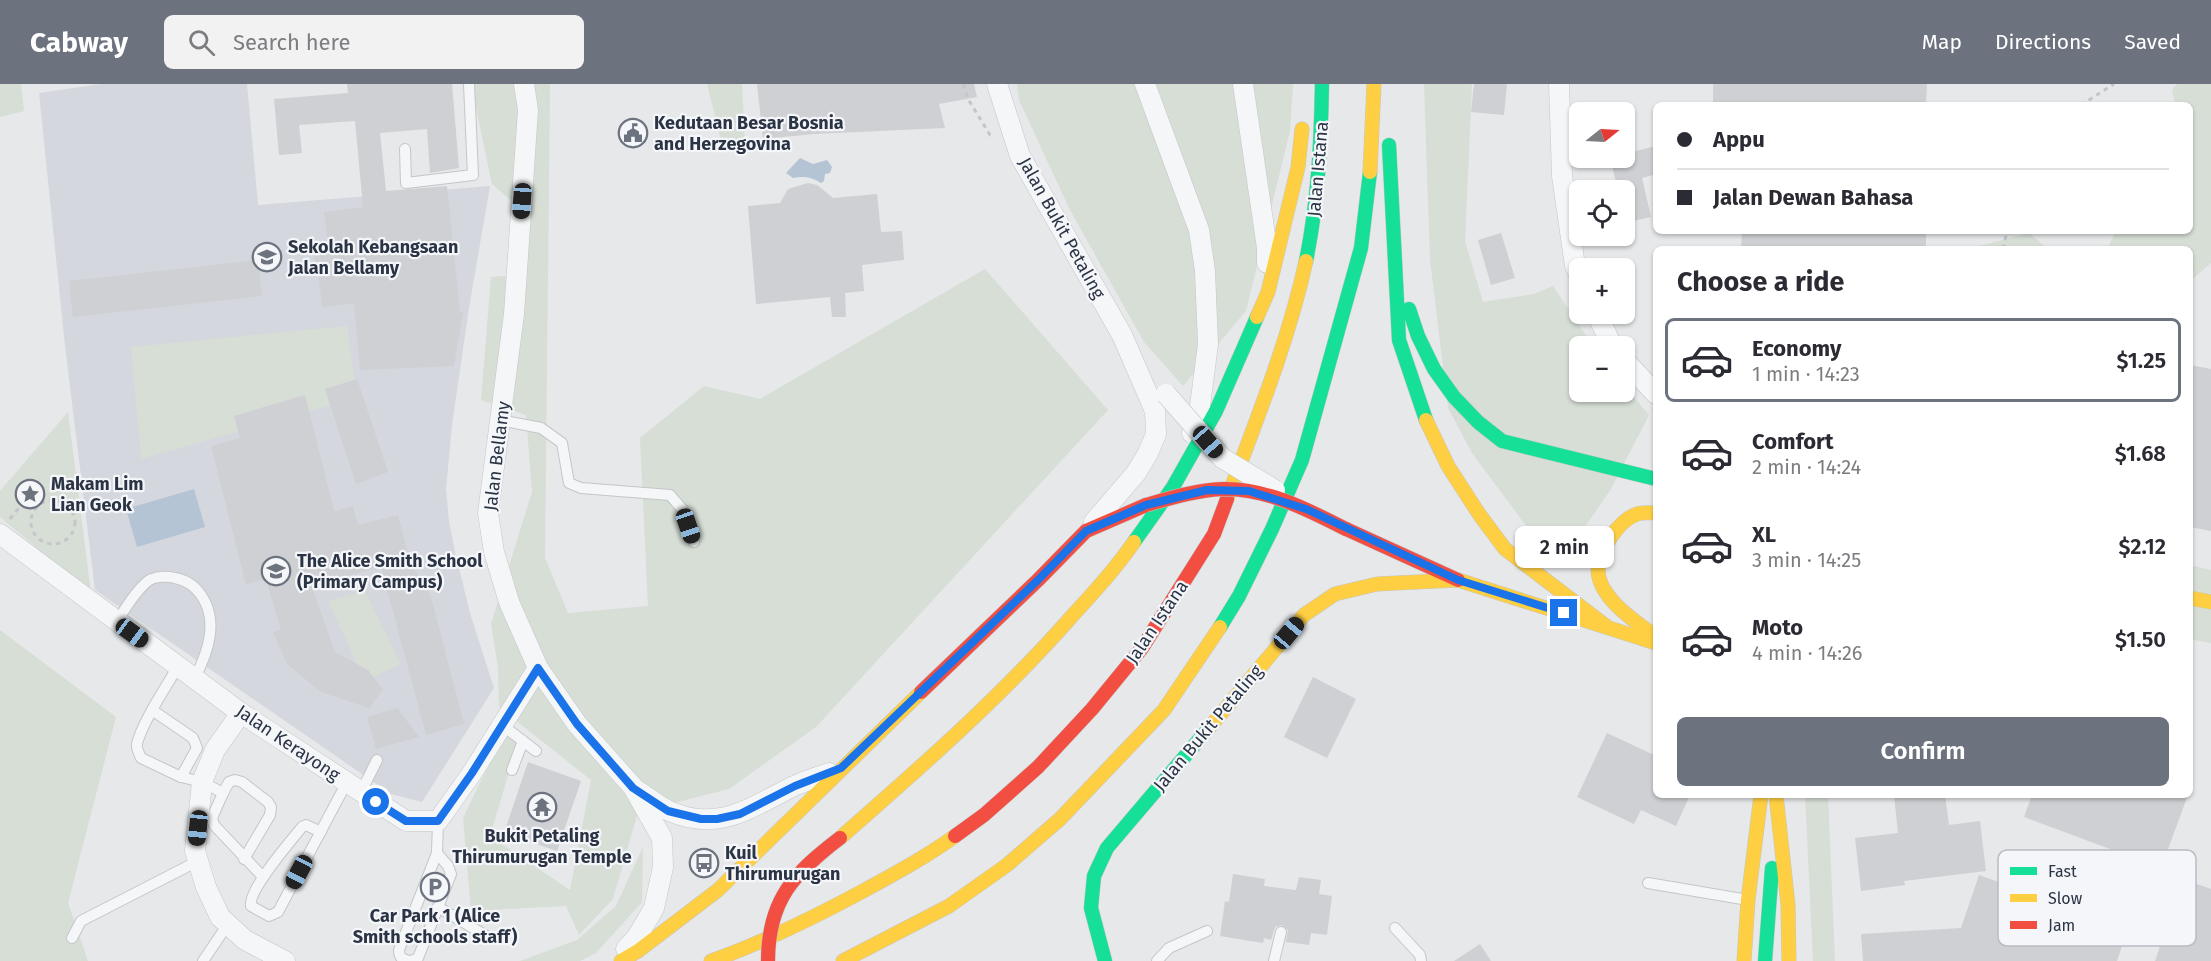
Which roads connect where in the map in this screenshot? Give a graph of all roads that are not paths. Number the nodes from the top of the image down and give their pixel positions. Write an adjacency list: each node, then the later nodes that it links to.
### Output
1 (470, 84): 13 (lane)
2 (524, 84): 20 (street, Jalan Bellamy)
3 (997, 84): 17 (street, Jalan Bukit Petaling)
4 (1145, 84): 24 (street)
5 (1243, 84): 16 (street)
6 (1323, 84): 76 (main road, Jalan Istana)
7 (1374, 84): 78 (main road)
8 (1384, 84): 10 (main road)
9 (1559, 84): 14 (street)
10 (1387, 112)
11 (1303, 120): 16 (main road)
12 (1388, 136): 15 (main road)
13 (405, 149)
14 (1574, 258)
15 (1395, 266): 22 (main road); 34 (main road)
16 (1268, 292): 24 (main road)
17 (1122, 335): 25 (street, Jalan Bukit Petaling, bridge); 28 (street, Jalan Bukit Petaling)
18 (1635, 372): 19 (street)
19 (1653, 391)
20 (500, 420): 29 (lane); 38 (street, Jalan Bellamy)
21 (1653, 469): 22 (street)
22 (1633, 472): 23 (main road)
23 (1653, 478)
24 (1173, 487): 77 (main road, bridge)
25 (1306, 509): 28 (main road, bridge); 30 (main road, bridge)
26 (1653, 513): 35 (main road)
27 (5, 527): 33 (street, Jalan Kerayong)
28 (1086, 531): 46 (main road)
29 (694, 542)
30 (1458, 580): 34 (main road); 79 (main road, Jalan Bukit Petaling)
31 (2193, 599): 32 (main road)
32 (2211, 602)
33 (117, 622): 37 (street, Jalan Kerayong); 39 (lane)
34 (1606, 626): 36 (main road)
35 (1653, 635)
36 (1653, 642)
37 (178, 666): 39 (street, Jalan Kerayong); 40 (lane)
38 (538, 668): 42 (street); 51 (street, Jalan Bellamy)
39 (195, 678): 41 (street, Jalan Kerayong)
40 (152, 710): 48 (lane); 48 (lane)
41 (242, 713): 49 (street); 50 (street, Jalan Kerayong)
42 (502, 725): 43 (lane); 56 (street)
43 (523, 741): 44 (lane); 47 (lane)
44 (536, 752)
45 (377, 760): 50 (lane)
46 (841, 768): 51 (street, Jalan Bellamy); 75 (main road)
47 (512, 770)
48 (181, 777): 49 (lane)
49 (202, 782): 52 (lane); 60 (street)
50 (354, 787): 56 (street, Jalan Kerayong); 57 (lane)
51 (633, 788): 75 (street, Jalan Bellamy)
52 (223, 793): 59 (lane); 59 (lane)
53 (1761, 798): 63 (main road)
54 (1776, 798): 55 (main road)
55 (1778, 812): 71 (main road); 84 (main road)
56 (438, 821): 58 (lane)
57 (321, 832): 61 (lane); 61 (lane)
58 (437, 853): 64 (lane); 74 (lane)
59 (244, 859): 61 (lane)
60 (198, 861): 65 (street); 70 (lane)
61 (263, 877)
62 (1648, 883): 63 (lane)
63 (1748, 900): 83 (main road)
64 (438, 907): 69 (lane); 74 (lane)
65 (228, 924): 72 (lane); 73 (street)
66 (1395, 928): 82 (lane)
67 (1207, 931): 80 (lane)
68 (1281, 932): 81 (lane)
69 (488, 937)
70 (72, 938)
71 (1765, 960)
72 (203, 961)
73 (285, 961)
74 (410, 961)
75 (619, 961)
76 (711, 961)
77 (768, 961)
78 (843, 961)
79 (1105, 961)
80 (1157, 961)
81 (1274, 961)
82 (1421, 961)
83 (1744, 961)
84 (1790, 961)

